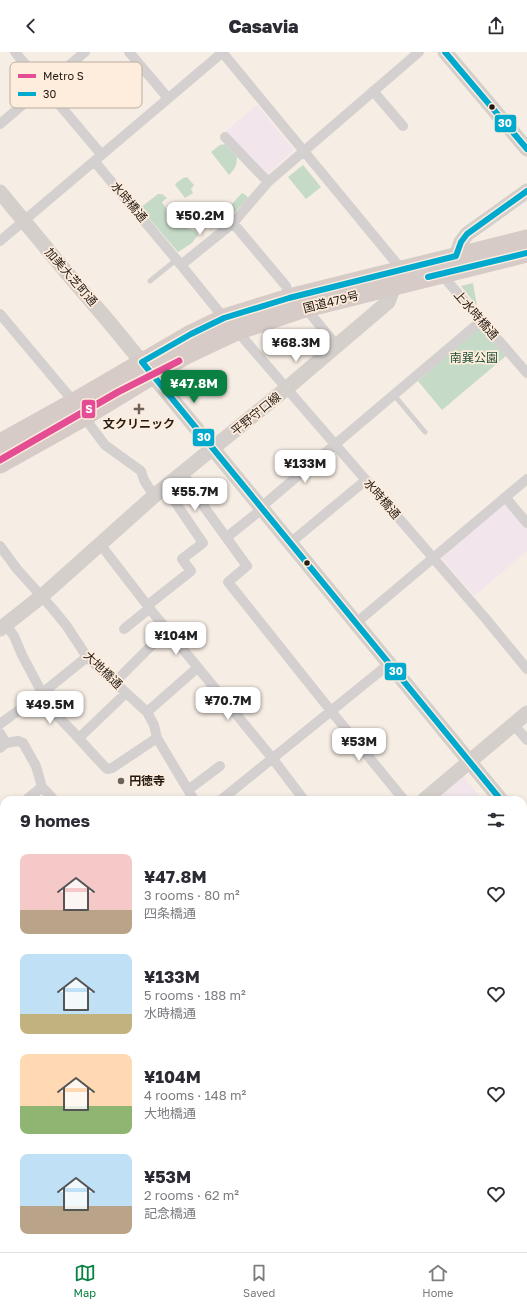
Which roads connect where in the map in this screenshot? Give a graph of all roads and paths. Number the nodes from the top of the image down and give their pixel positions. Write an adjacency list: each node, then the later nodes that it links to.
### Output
1 (15, 52): 7 (street, 水時橋通)
2 (85, 52): 8 (street)
3 (129, 52): 9 (street)
4 (223, 52): 12 (street); 19 (street)
5 (419, 52): 11 (street)
6 (445, 52): 18 (street)
7 (24, 62)
8 (73, 62)
9 (137, 62)
10 (142, 67): 12 (street)
11 (373, 91): 16 (street); 19 (street)
12 (168, 98): 20 (street)
13 (19, 108): 15 (street)
14 (61, 108): 20 (street, 水時橋通)
15 (0, 124)
16 (403, 126)
17 (225, 137): 21 (street)
18 (527, 149)
19 (303, 151): 21 (street); 32 (street)
20 (98, 158): 24 (street); 30 (street, 水時橋通)
21 (268, 182): 25 (street)
22 (527, 191): 29 (street)
23 (0, 192): 24 (street, 加美大芝町通)
24 (24, 221): 27 (street); 40 (street, 加美大芝町通)
25 (233, 223): 30 (street); 34 (street)
26 (527, 239): 29 (highway, 国道479号)
27 (0, 241)
28 (527, 254): 31 (highway, 国道479号)
29 (456, 256): 32 (highway, 国道479号)
30 (179, 262): 33 (lane); 38 (street, 水時橋通)
31 (441, 274): 32 (highway, 国道479号); 37 (street, 上水時橋通)
32 (398, 278): 34 (highway, 国道479号); 35 (highway, 国道479号); 39 (street, 平野守口線)
33 (150, 281)
34 (289, 298): 38 (highway, 国道479号)
35 (310, 307): 38 (highway, 国道479号); 39 (street)
36 (0, 314): 44 (street)
37 (482, 321): 41 (street, 上水時橋通); 43 (street)
38 (230, 324): 40 (highway, 国道479号); 42 (street, 水時橋通)
39 (337, 346): 42 (street, 平野守口線)
40 (148, 369): 44 (highway, 国道479号); 48 (street, 加美大芝町通)
41 (527, 374)
42 (287, 388): 47 (street, 水時橋通); 48 (street, 平野守口線)
43 (394, 395): 45 (lane); 47 (street)
44 (79, 410): 46 (highway, 国道479号); 49 (highway, 国道479号); 53 (street)
45 (425, 432)
46 (0, 443)
47 (336, 445): 52 (street, 水時橋通); 55 (street)
48 (213, 449): 50 (street, 平野守口線); 55 (street, 加美大芝町通)
49 (0, 464)
50 (182, 473): 53 (street, 平野守口線); 57 (street)
51 (527, 479): 54 (street)
52 (366, 480): 58 (street); 61 (street, 水時橋通)
53 (159, 491): 59 (street, 平野守口線); 63 (street)
54 (506, 497): 56 (street); 61 (street)
55 (261, 508): 57 (street); 58 (street, 加美大芝町通)
56 (527, 523)
57 (227, 537): 75 (street)
58 (290, 543): 64 (street, 加美大芝町通)
59 (100, 544): 62 (street, 平野守口線); 63 (street)
60 (0, 546): 62 (street, 大地橋通)
61 (434, 559): 64 (street); 71 (street, 水時橋通)
62 (42, 596): 65 (street, 平野守口線); 68 (street, 大地橋通)
63 (149, 607): 66 (street); 67 (street)
64 (356, 623): 69 (street, 加美大芝町通)
65 (3, 627): 74 (street)
66 (124, 629)
67 (168, 631): 70 (street); 72 (street)
68 (87, 657): 72 (street, 大地橋通); 74 (street)
69 (389, 664): 75 (street); 86 (street, 加美大芝町通)
70 (199, 668): 76 (street); 85 (street)
71 (527, 669)
72 (115, 682): 73 (street, 大地橋通)
73 (126, 693): 76 (street, 大地橋通); 81 (street)
74 (41, 694): 78 (street); 81 (street)
75 (331, 711): 85 (street); 95 (street)
76 (147, 712): 82 (street, 大地橋通)
77 (527, 714): 79 (street)
78 (0, 724)
79 (514, 725): 83 (street); 86 (street)
80 (0, 734): 84 (street)
81 (79, 738): 82 (street)
82 (157, 738): 89 (street, 大地橋通)
83 (527, 740)
84 (3, 746): 88 (street)
85 (273, 759): 93 (street); 94 (street)
86 (470, 761): 96 (street); 97 (street, 加美大芝町通)
87 (220, 766): 89 (street)
88 (42, 787): 90 (street); 91 (street)
89 (188, 790): 92 (street, 大地橋通)
90 (31, 796)
91 (50, 796)
92 (192, 796)
93 (226, 796)
94 (301, 796)
95 (401, 796)
96 (429, 796)
97 (498, 796)

